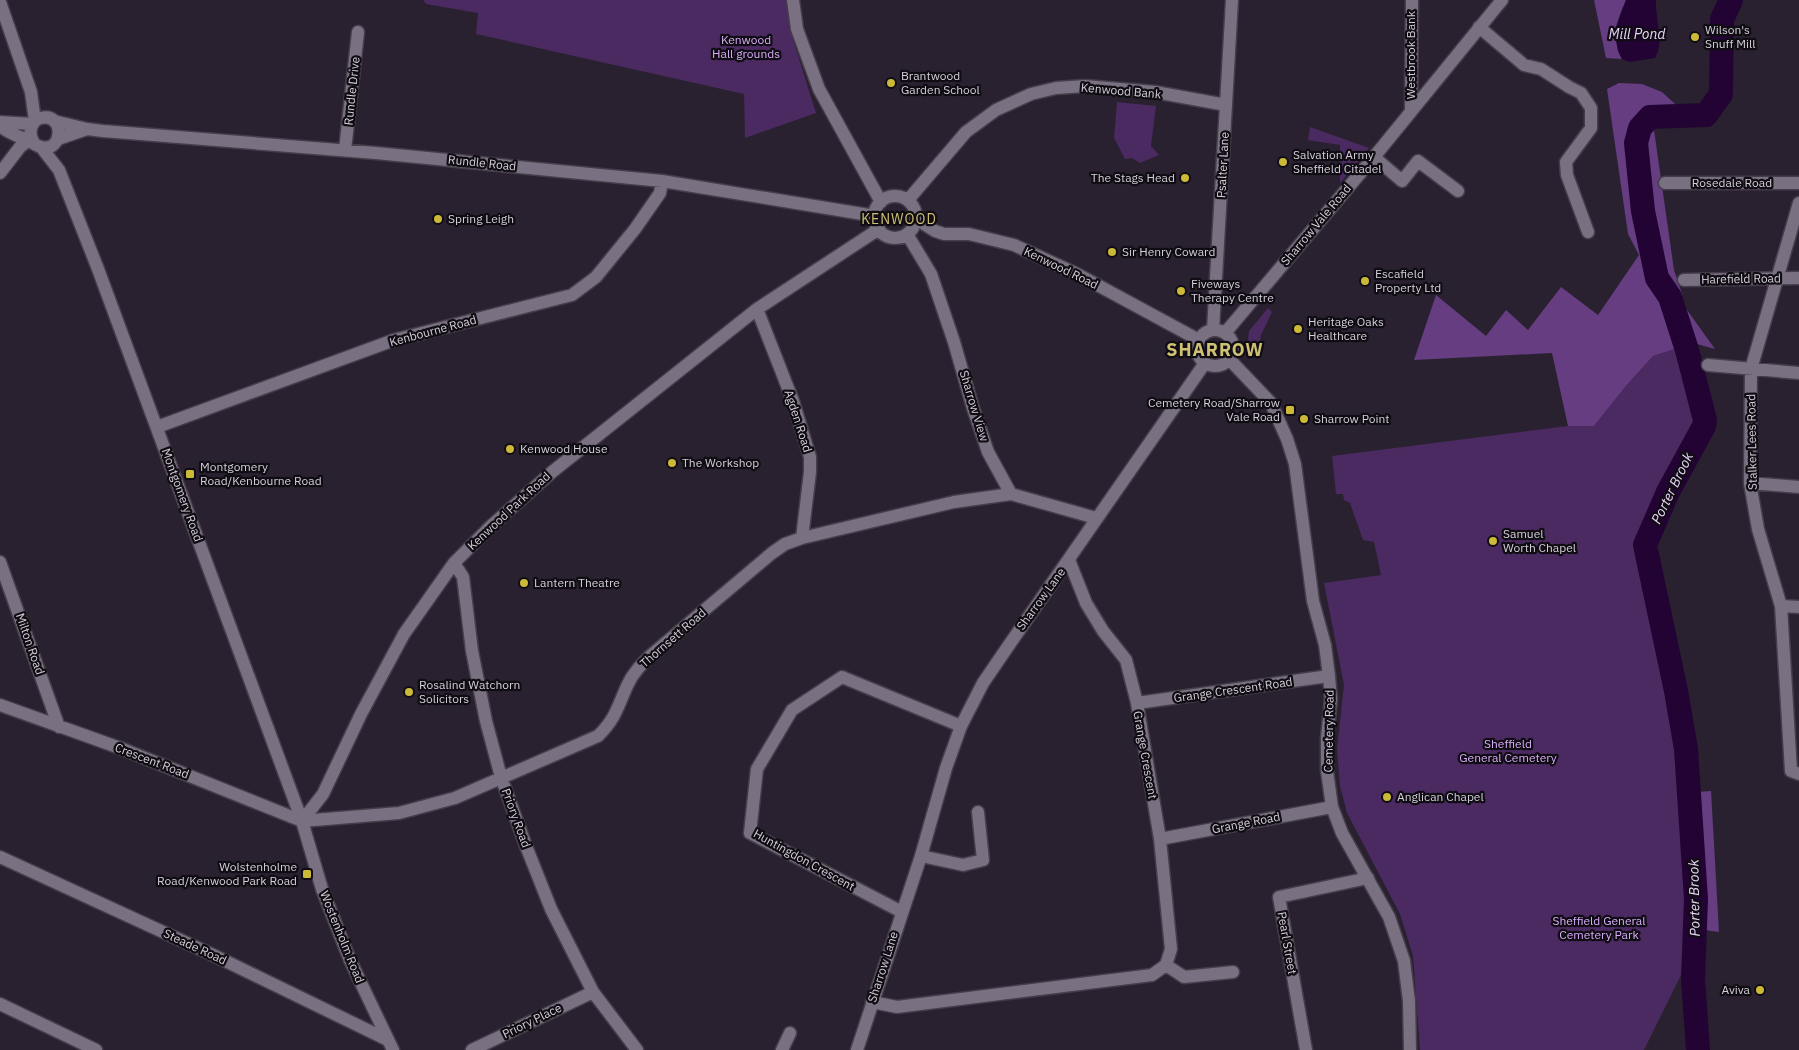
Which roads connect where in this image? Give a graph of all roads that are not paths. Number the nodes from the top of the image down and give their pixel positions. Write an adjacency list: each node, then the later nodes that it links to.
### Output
1 (793, 0): 27 (street)
2 (1232, 0): 9 (street, Psalter Lane)
3 (1412, 0): 10 (street, Westbrook Bank)
4 (1502, 0): 6 (street, Sharrow Vale Road)
5 (0, 2): 8 (street)
6 (1479, 27): 10 (street, Sharrow Vale Road); 32 (street)
7 (358, 32): 18 (street, Rundle Drive)
8 (31, 92): 11 (street); 13 (street)
9 (1226, 105): 26 (street, Kenwood Bank); 38 (street, Psalter Lane)
10 (1411, 110): 19 (street, Sharrow Vale Road)
11 (53, 120): 13 (street); 15 (street, Rundle Road); 16 (street)
12 (0, 122): 13 (street)
13 (34, 122): 17 (street)
14 (0, 126): 17 (street)
15 (87, 129): 16 (street, Rundle Road); 18 (street, Rundle Road)
16 (57, 140): 17 (street); 20 (street, Montgomery Road)
17 (35, 144): 20 (street, Montgomery Road); 21 (street)
18 (345, 150): 22 (street, Rundle Road)
19 (1374, 157): 25 (street); 38 (street, Sharrow Vale Road)
20 (59, 170): 45 (street, Montgomery Road)
21 (0, 172)
22 (662, 181): 29 (street, Rundle Road); 45 (street, Kenbourne Road)
23 (1665, 183): 24 (street, Rosedale Road)
24 (1799, 183)
25 (1458, 191)
26 (908, 200): 27 (street); 30 (street)
27 (881, 202): 29 (street)
28 (1799, 203): 34 (street, Stalker Lees Road)
29 (874, 216): 31 (street)
30 (916, 219): 33 (street); 39 (street, Kenwood Road)
31 (879, 229): 33 (street); 37 (street, Kenwood Park Road)
32 (1588, 232)
33 (907, 234): 48 (street, Sharrow View)
34 (1778, 278): 35 (street, Harefield Road); 36 (street, Harefield Road); 43 (street, Stalker Lees Road)
35 (1799, 278)
36 (1684, 280)
37 (757, 309): 50 (street, Agden Road); 53 (street, Kenwood Park Road)
38 (1219, 332): 39 (street); 40 (street)
39 (1199, 340): 41 (street)
40 (1229, 359): 41 (street); 56 (street, Cemetery Road)
41 (1205, 363): 49 (street, Sharrow Lane)
42 (1708, 365): 43 (street)
43 (1751, 370): 44 (street); 46 (street, Stalker Lees Road)
44 (1799, 373)
45 (157, 427): 65 (street, Montgomery Road)
46 (1750, 483): 47 (street); 54 (street, Stalker Lees Road)
47 (1799, 487)
48 (1011, 494): 49 (street); 50 (street, Thornsett Road)
49 (1096, 518): 51 (street, Sharrow Lane)
50 (802, 538): 62 (street, Thornsett Road)
51 (1069, 560): 57 (street, Grange Crescent); 59 (street, Sharrow Lane)
52 (0, 562): 60 (street, Milton Road)
53 (454, 563): 62 (street, Priory Road); 65 (street, Kenwood Park Road)
54 (1781, 606): 55 (street); 61 (street, Stalker Lees Road)
55 (1799, 607)
56 (1330, 676): 57 (street, Grange Crescent Road); 63 (street, Cemetery Road)
57 (1137, 703): 66 (street, Grange Crescent)
58 (0, 705): 60 (street, Crescent Road)
59 (961, 726): 67 (street, Sharrow Lane); 70 (street, Huntingdon Crescent)
60 (59, 727): 65 (street, Crescent Road)
61 (1796, 773)
62 (501, 777): 65 (street, Thornsett Road); 73 (street, Priory Road)
63 (1332, 807): 66 (street, Grange Road); 69 (street, Cemetery Road)
64 (978, 812): 67 (street)
65 (302, 821): 77 (street, Wostenholm Road)
66 (1160, 839): 71 (street, Grange Crescent)
67 (921, 856): 70 (street, Sharrow Lane)
68 (0, 857): 77 (street, Steade Road)
69 (1368, 878): 83 (street, Pearl Street); 84 (street, Cemetery Road)
70 (902, 912): 74 (street, Sharrow Lane)
71 (1166, 965): 72 (street); 74 (street)
72 (1233, 972)
73 (593, 992): 79 (street, Priory Place); 80 (street, Priory Road)
74 (872, 1002): 82 (street, Sharrow Lane)
75 (0, 1004): 78 (street)
76 (790, 1033): 81 (street)
77 (390, 1045)
78 (96, 1050)
79 (472, 1050)
80 (636, 1050)
81 (782, 1050)
82 (857, 1050)
83 (1306, 1050)
84 (1410, 1050)

